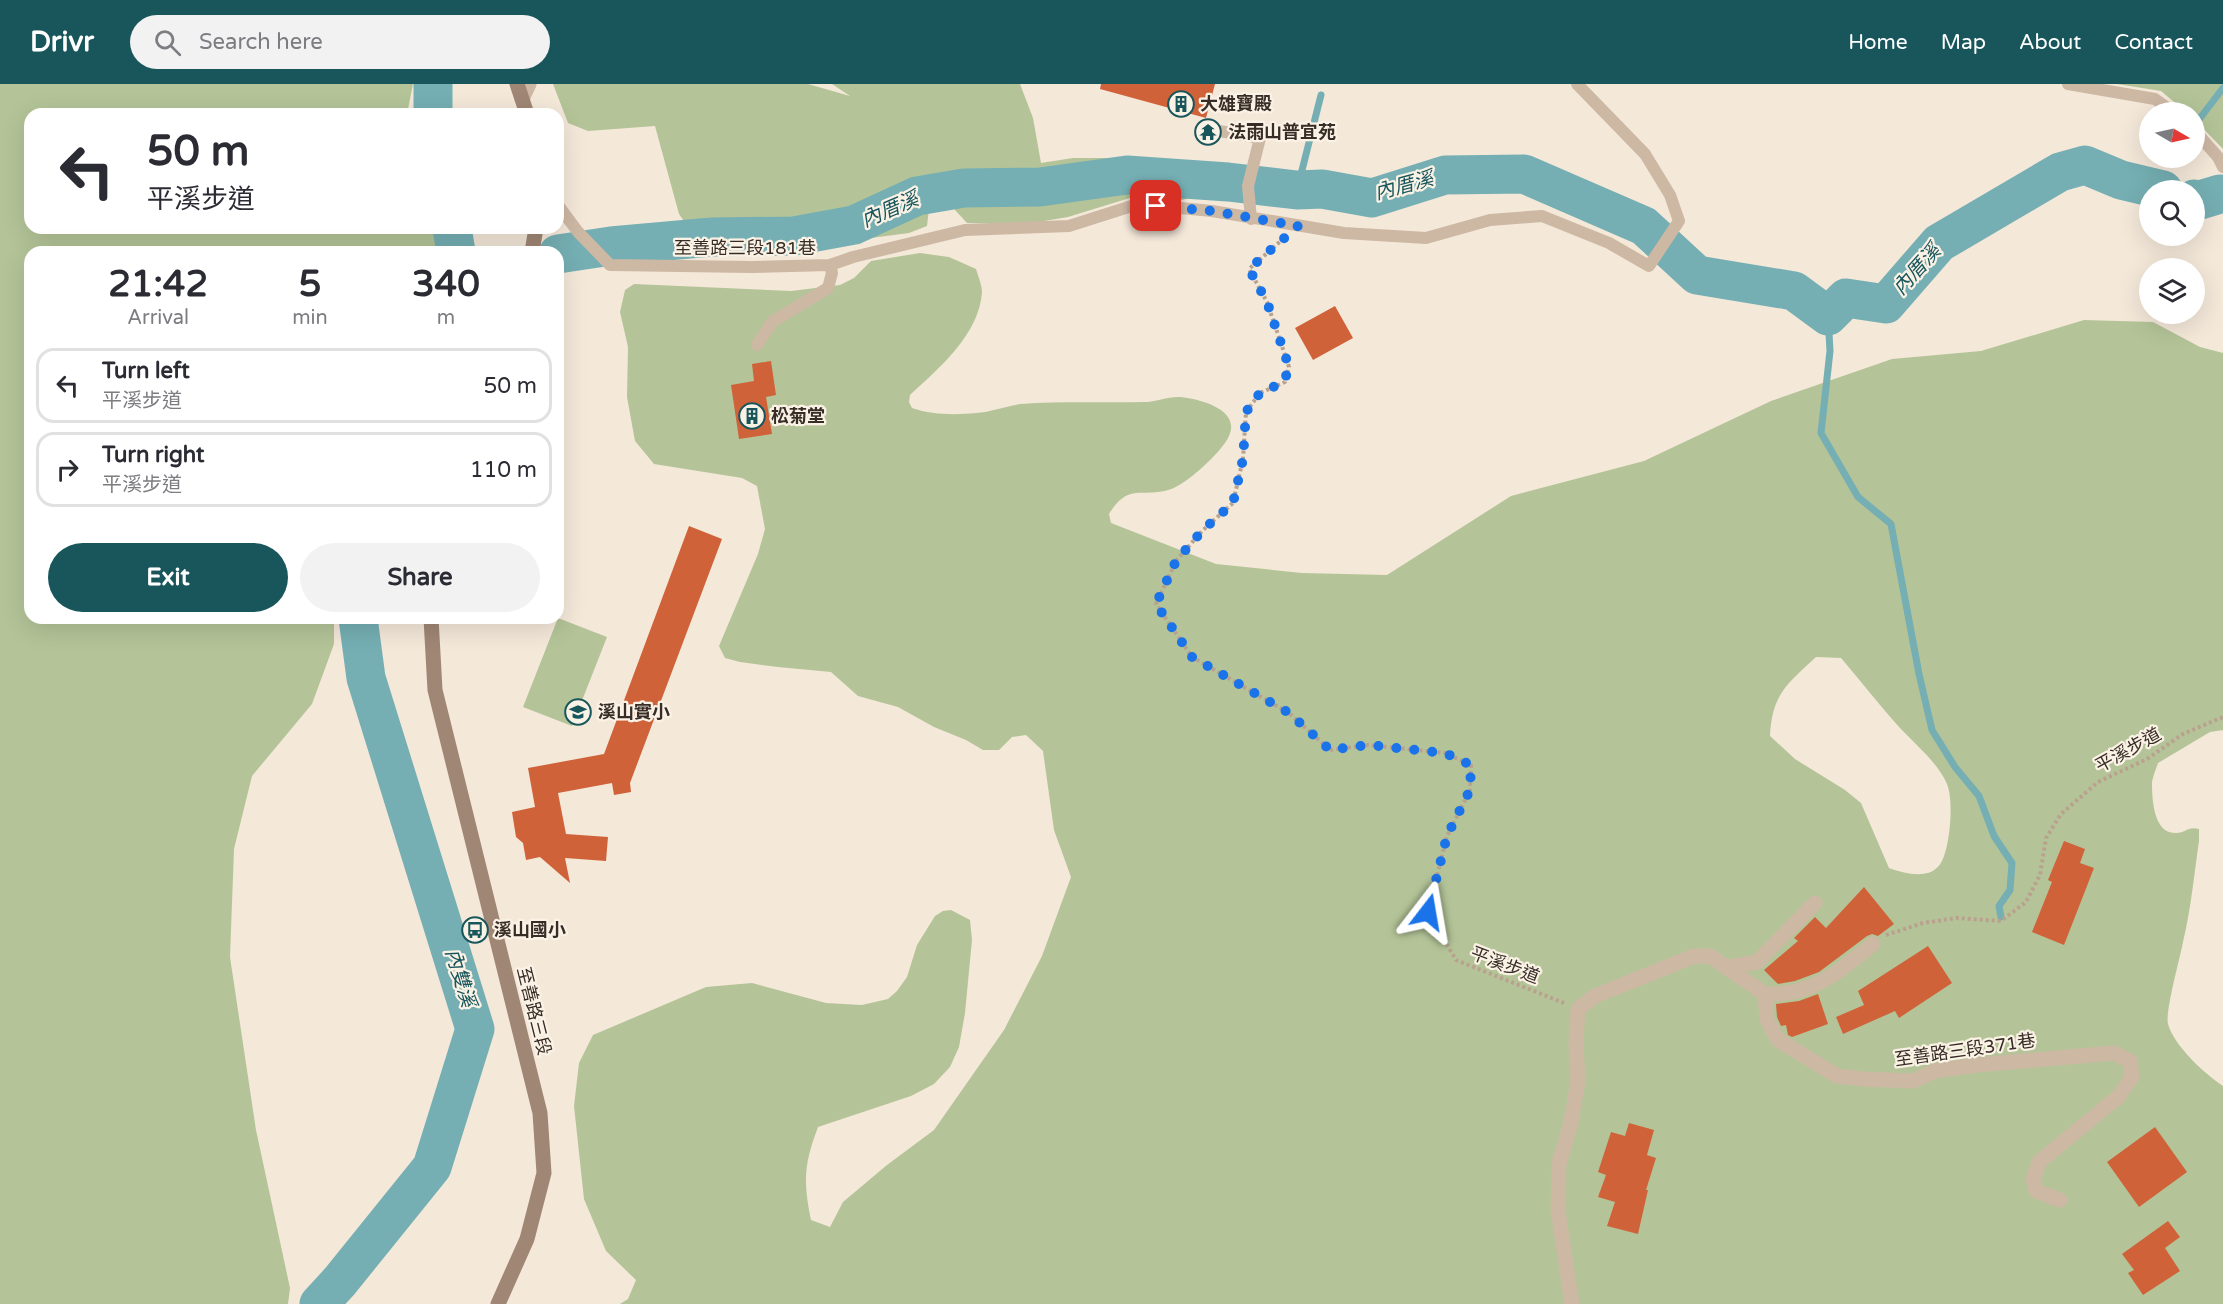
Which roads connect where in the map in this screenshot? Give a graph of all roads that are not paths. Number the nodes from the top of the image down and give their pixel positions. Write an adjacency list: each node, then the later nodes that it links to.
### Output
1 (517, 84): 6 (street)
2 (529, 84): 6 (street)
3 (1577, 84): 11 (lane, 至善路三段181巷)
4 (2068, 84): 5 (lane)
5 (2158, 102)
6 (524, 107)
7 (1208, 129): 11 (lane)
8 (2205, 142): 9 (lane)
9 (2223, 167)
10 (564, 211): 12 (lane, 至善路三段181巷)
11 (1251, 219): 12 (lane, 至善路三段181巷)
12 (830, 265): 13 (lane)
13 (757, 345)
14 (431, 624): 20 (street, 至善路三段)
15 (1815, 903): 17 (street)
16 (1873, 944): 18 (street)
17 (1729, 967): 18 (street); 21 (street)
18 (1765, 994): 19 (street, 至善路三段371巷)
19 (2061, 1200)
20 (498, 1304)
21 (1572, 1304)

